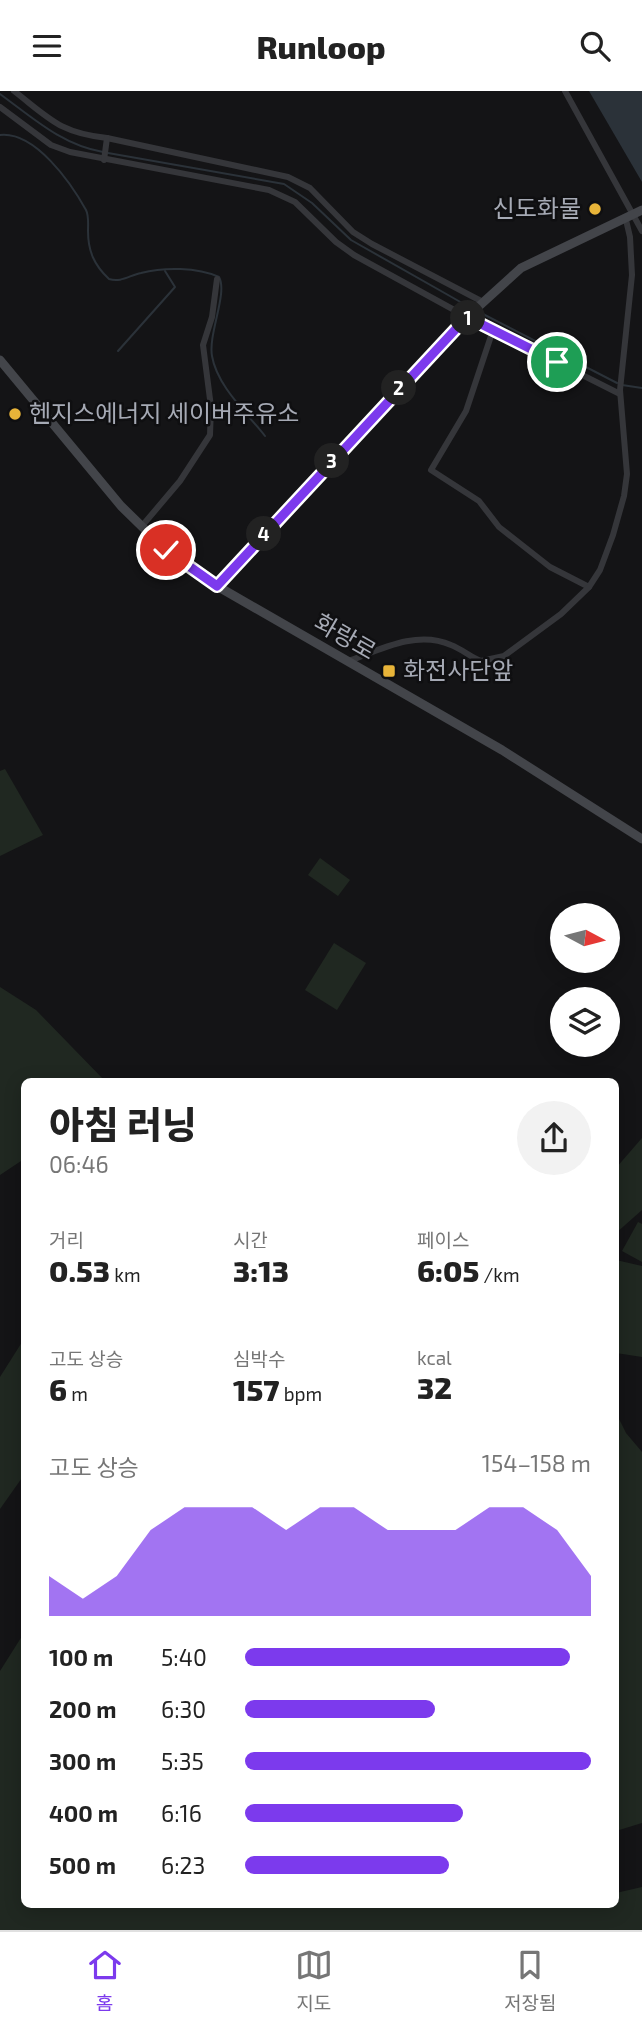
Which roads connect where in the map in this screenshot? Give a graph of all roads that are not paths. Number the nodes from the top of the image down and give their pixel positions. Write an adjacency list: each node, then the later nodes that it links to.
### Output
1 (14, 91): 4 (street)
2 (565, 91): 6 (street)
3 (0, 107): 5 (street)
4 (107, 138): 5 (street); 9 (street)
5 (104, 160): 10 (street)
6 (636, 214): 7 (street); 9 (main road); 13 (street)
7 (642, 231)
8 (217, 279): 14 (street)
9 (482, 303): 10 (main road)
10 (468, 316): 11 (street); 15 (main road)
11 (493, 330): 13 (street); 16 (street)
12 (0, 360): 14 (main road, 화랑로)
13 (620, 391): 16 (street)
14 (142, 526): 15 (main road, 화랑로)
15 (217, 586): 17 (main road, 화랑로)
16 (589, 587): 17 (street)
17 (349, 661): 18 (main road, 화랑로)
18 (642, 839)

